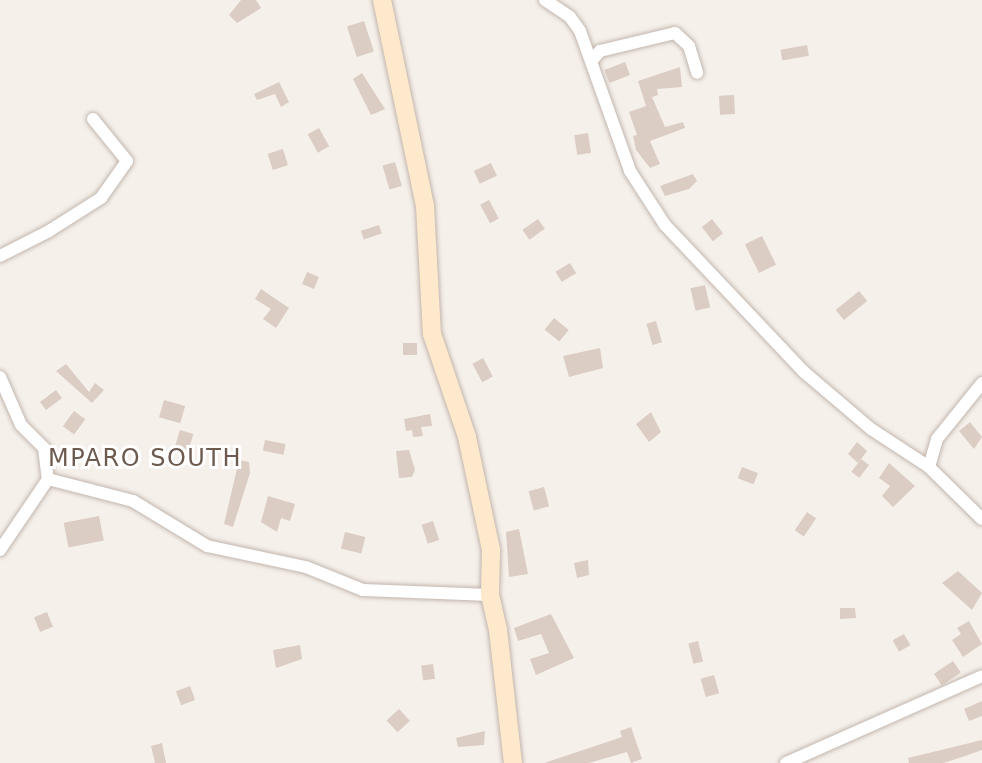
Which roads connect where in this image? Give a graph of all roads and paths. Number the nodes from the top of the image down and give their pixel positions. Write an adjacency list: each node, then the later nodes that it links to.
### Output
1 (382, 0): 13 (street)
2 (545, 0): 3 (street)
3 (593, 59): 4 (street); 9 (street)
4 (698, 73)
5 (93, 120): 6 (street)
6 (0, 256)
7 (0, 377): 10 (street)
8 (982, 383): 9 (street)
9 (929, 467): 11 (street)
10 (48, 479): 12 (street); 13 (street)
11 (982, 519)
12 (0, 550)
13 (490, 595): 15 (street)
14 (982, 676): 16 (street)
15 (513, 763)
16 (786, 763)

